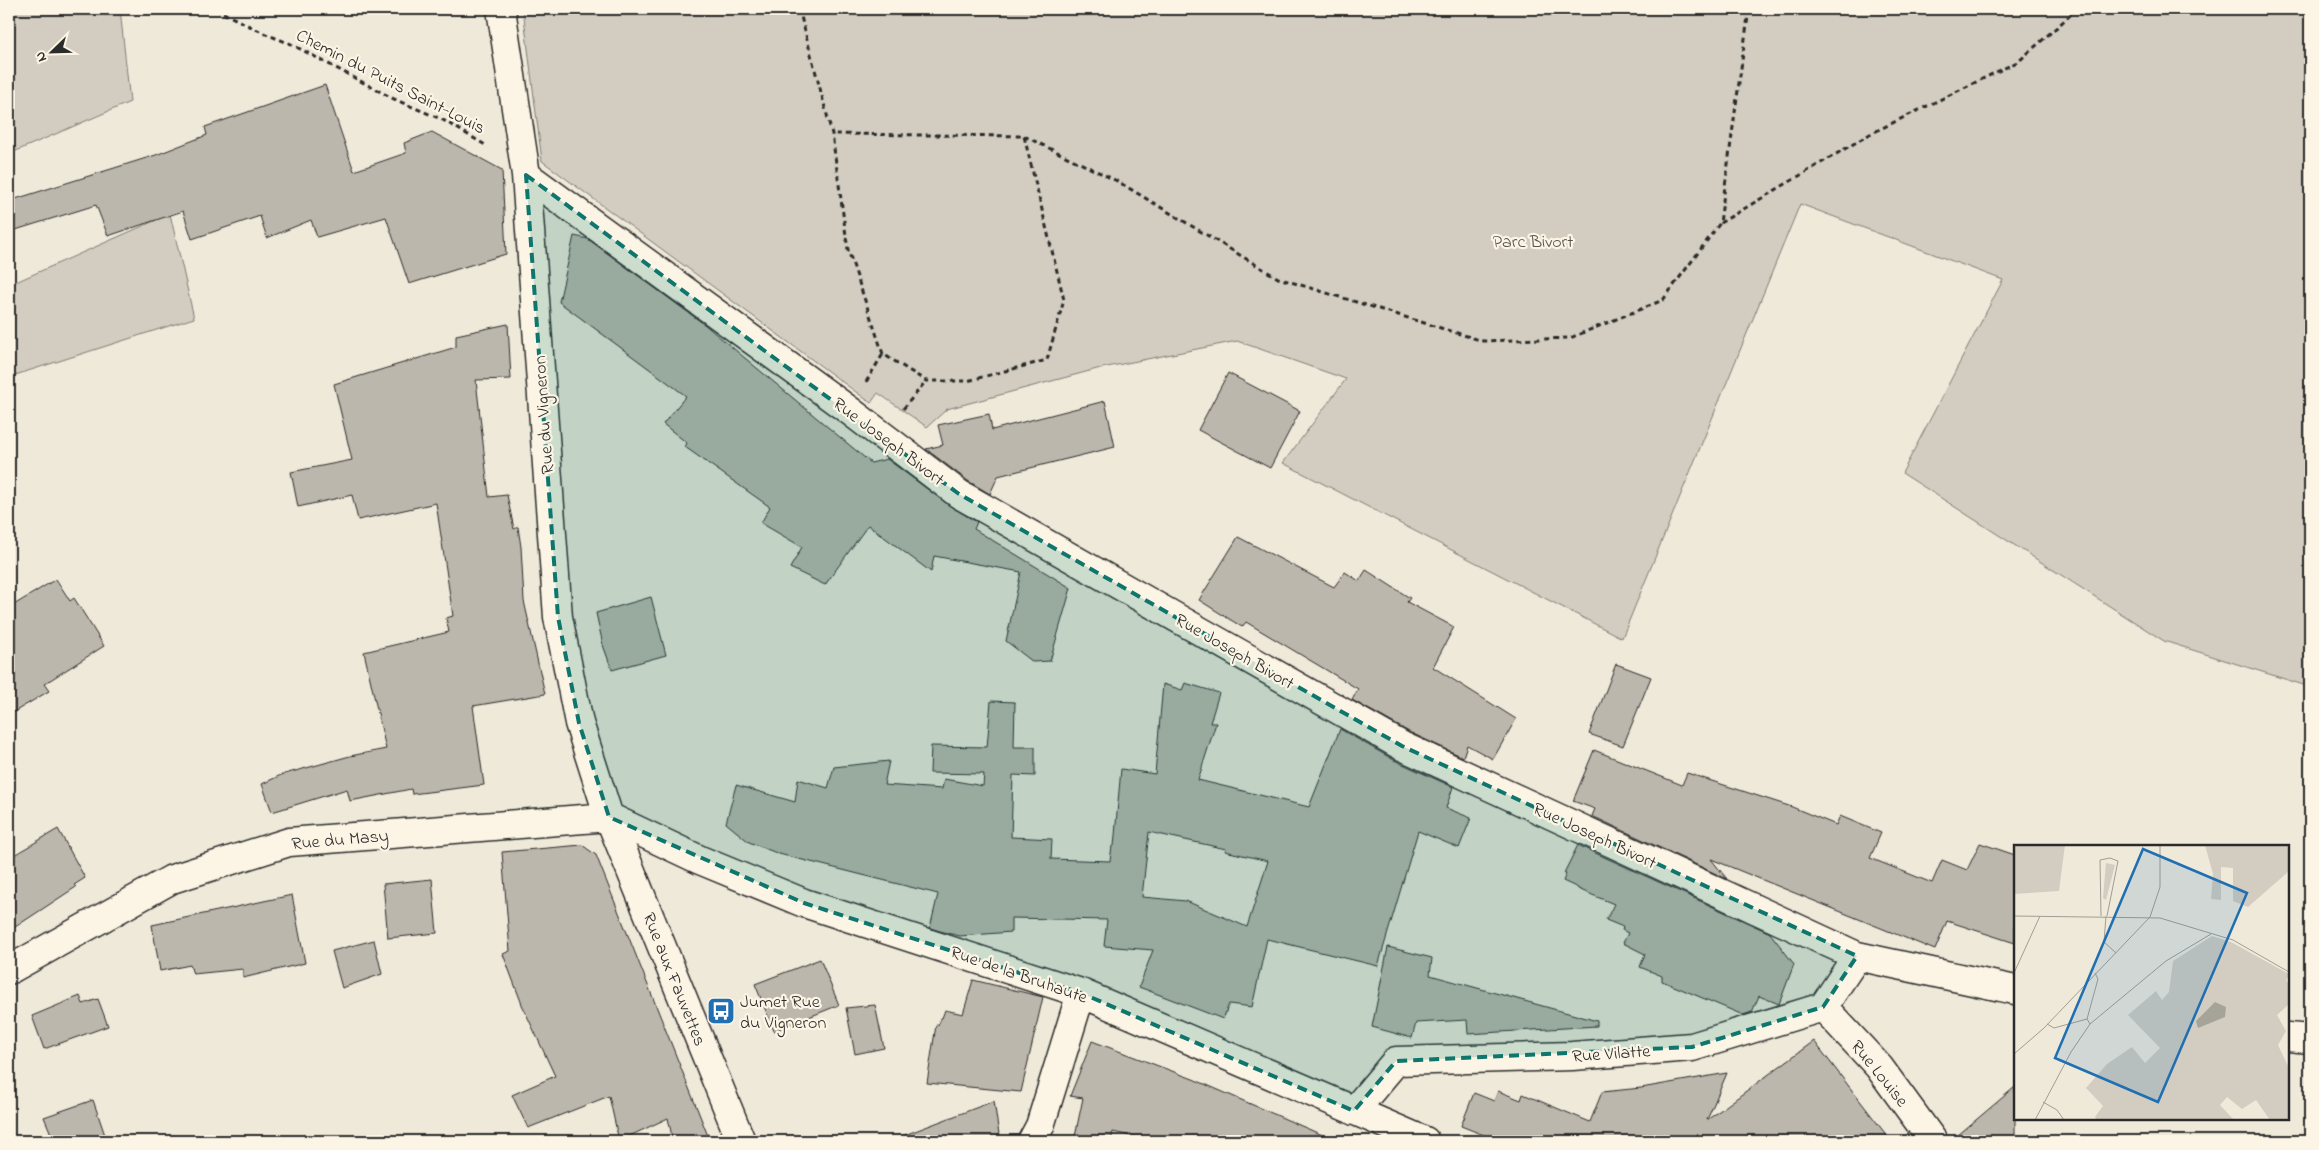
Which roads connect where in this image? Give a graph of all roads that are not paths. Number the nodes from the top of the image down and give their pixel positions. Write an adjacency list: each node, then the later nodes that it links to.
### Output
1 (501, 9): 2 (street, Rue du Vigneron)
2 (525, 171): 3 (street, Rue du Vigneron); 4 (street, Rue Joseph Bivort)
3 (609, 817): 5 (street, Rue du Masy); 7 (street, Rue de la Bruhaute); 12 (street, Rue aux Fauvettes)
4 (1857, 956): 6 (street, Rue Joseph Bivort); 8 (street)
5 (9, 970)
6 (2014, 990)
7 (1081, 993): 11 (street, Rue de la Bruhaute); 13 (street)
8 (1823, 1007): 11 (street, Rue Vilatte); 15 (street, Rue Louise)
9 (2289, 1037): 10 (street)
10 (2310, 1039)
11 (1354, 1111): 14 (street, Rue de la Bruhaute)
12 (741, 1141)
13 (1032, 1141)
14 (1425, 1141)
15 (1933, 1141)

